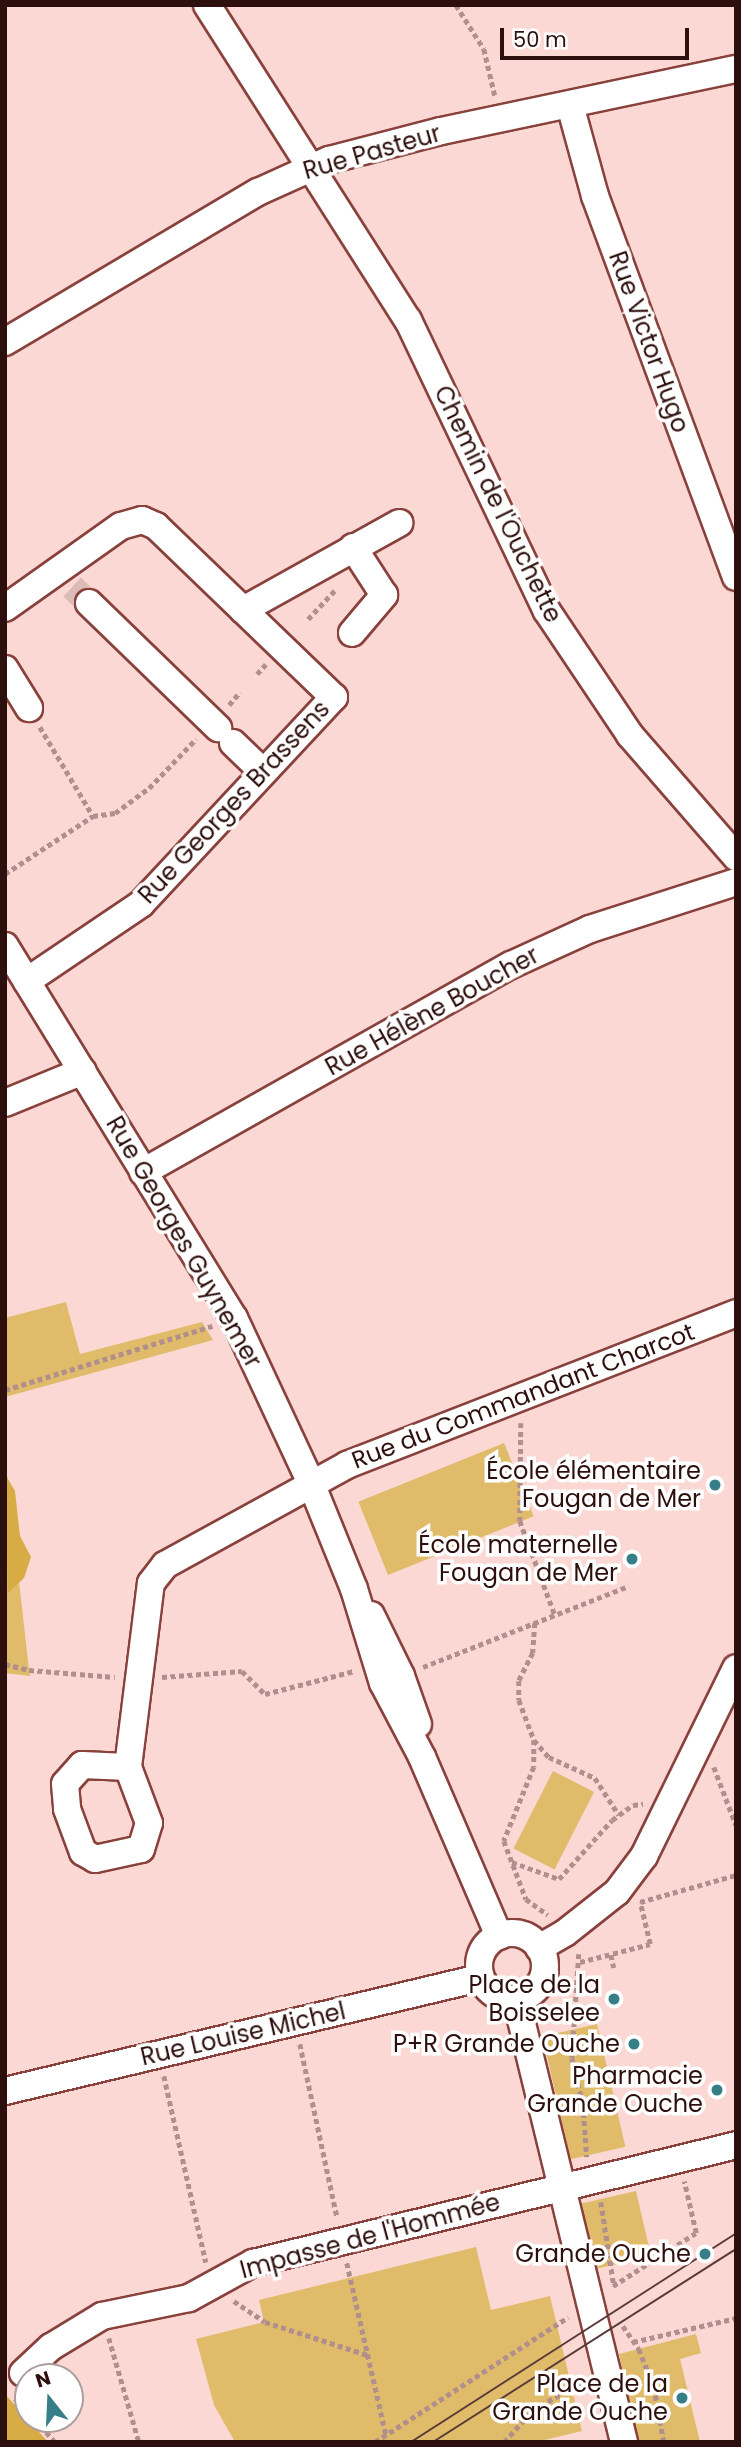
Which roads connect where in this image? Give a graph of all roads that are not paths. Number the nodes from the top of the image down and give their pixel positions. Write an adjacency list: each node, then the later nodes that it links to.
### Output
1 (207, 5): 4 (street, Chemin de l'Ouchette)
2 (736, 69): 3 (street, Rue Pasteur)
3 (570, 105): 4 (street, Rue Pasteur); 8 (street, Rue Victor Hugo)
4 (312, 167): 5 (street, Rue Pasteur); 16 (street, Chemin de l'Ouchette)
5 (5, 342)
6 (399, 523): 7 (street)
7 (354, 547): 11 (street); 12 (street)
8 (736, 577)
9 (73, 587): 10 (street, Rue Georges Brassens); 11 (street, Rue Georges Brassens); 15 (street)
10 (5, 608)
11 (243, 610): 15 (street, Rue Georges Brassens)
12 (352, 633)
13 (5, 669): 14 (street)
14 (29, 708)
15 (264, 772): 19 (street, Rue Georges Brassens)
16 (736, 857)
17 (736, 882): 22 (street, Rue Hélène Boucher)
18 (5, 946): 19 (street, Rue Georges Guynemer)
19 (27, 981): 20 (street, Rue Georges Guynemer)
20 (83, 1071): 21 (street); 22 (street, Rue Georges Guynemer)
21 (5, 1102)
22 (143, 1172): 24 (street, Rue Georges Guynemer)
23 (736, 1313): 24 (street, Rue du Commandant Charcot)
24 (311, 1483): 25 (street, Rue Georges Guynemer); 28 (street, Rue du Commandant Charcot)
25 (354, 1589): 27 (street, Rue Georges Guynemer); 27 (street, Rue Georges Guynemer)
26 (736, 1668): 30 (street)
27 (422, 1757): 29 (street, Rue Georges Guynemer)
28 (128, 1767)
29 (499, 1936): 30 (street); 31 (street)
30 (539, 1948): 32 (street)
31 (481, 1978): 32 (street); 33 (street, Rue Louise Michel)
32 (516, 1999): 35 (street)
33 (5, 2091)
34 (736, 2145): 35 (street, Impasse de l'Hommée)
35 (562, 2186): 36 (street, Impasse de l'Hommée); 37 (street)
36 (34, 2363)
37 (625, 2442)

